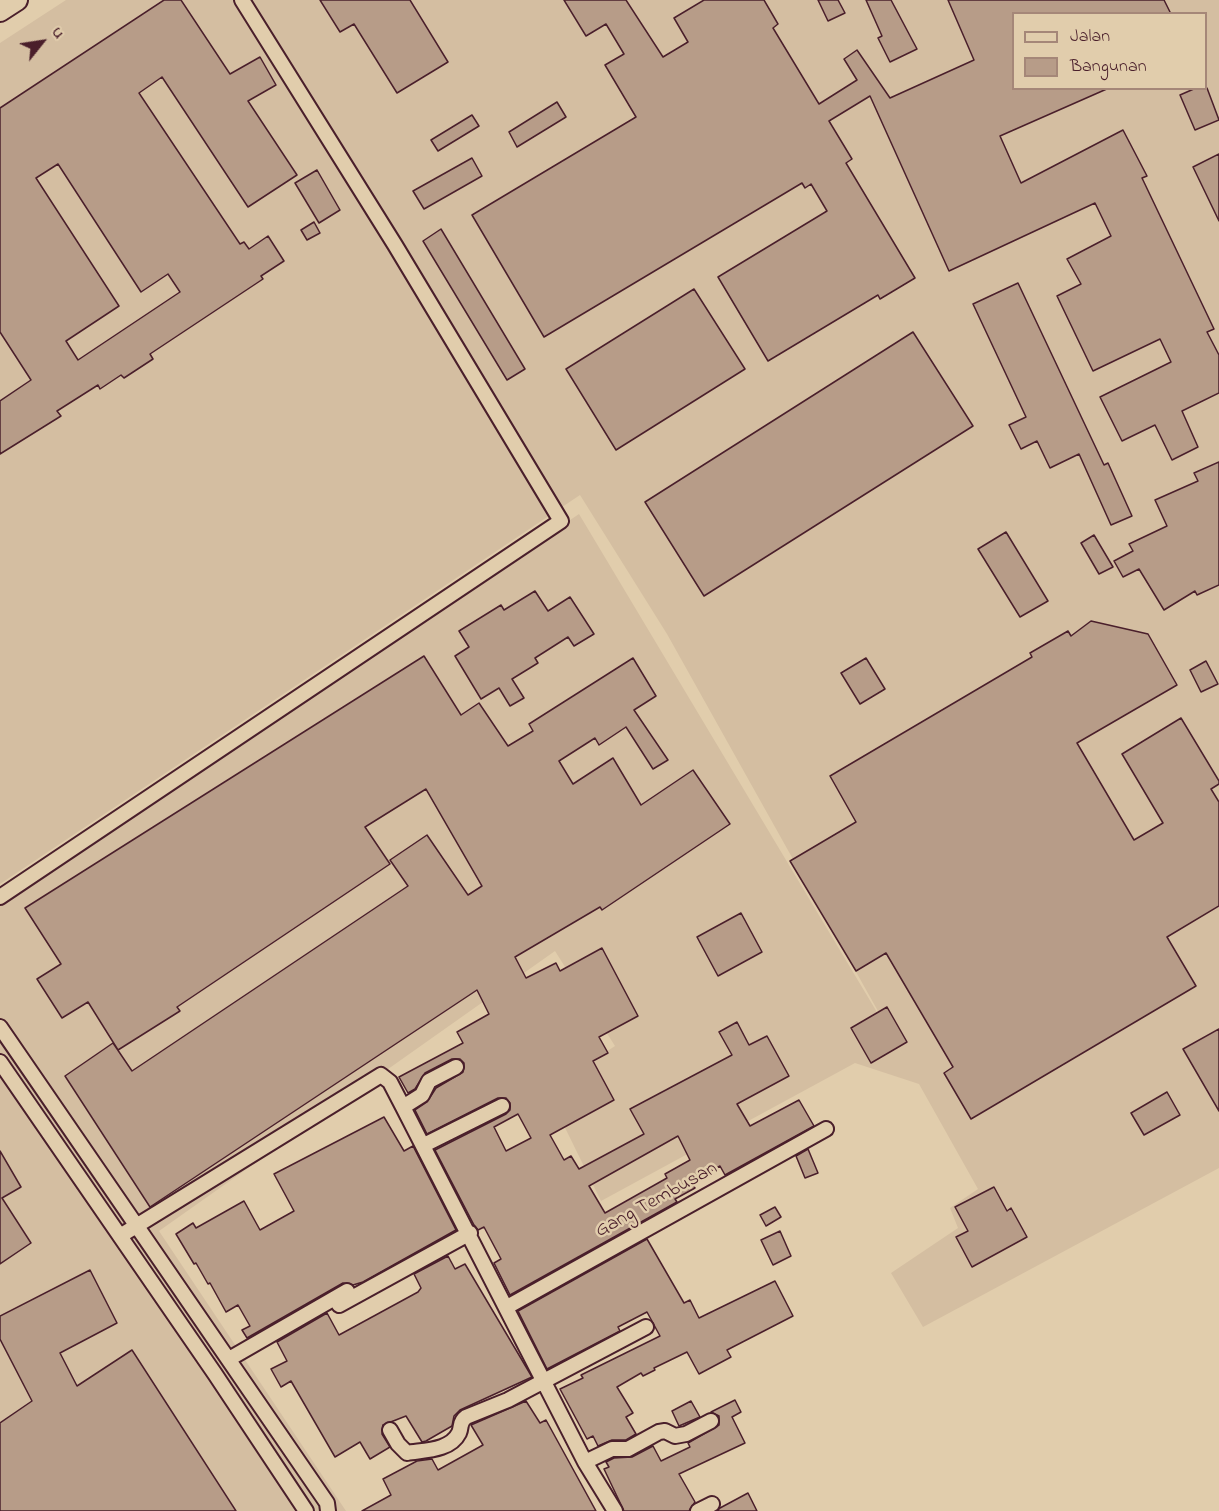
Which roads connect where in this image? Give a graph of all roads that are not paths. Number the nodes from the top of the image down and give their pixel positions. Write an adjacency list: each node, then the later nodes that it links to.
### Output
1 (17, 0): 3 (street)
2 (242, 0): 4 (street)
3 (0, 11)
4 (0, 897)
5 (0, 1027): 10 (street)
6 (0, 1062): 12 (street)
7 (456, 1067): 9 (street)
8 (502, 1106): 13 (street)
9 (403, 1107): 13 (street); 14 (street)
10 (68, 1126): 12 (street); 14 (street)
11 (826, 1129): 19 (street, Gang Tembusan)
12 (51, 1137): 16 (street)
13 (423, 1145): 15 (street)
14 (136, 1226): 16 (street); 21 (street)
15 (470, 1233): 18 (street); 19 (street)
16 (120, 1236): 22 (street)
17 (357, 1286): 21 (street)
18 (339, 1305)
19 (507, 1307): 23 (street)
20 (645, 1327): 23 (street)
21 (231, 1361): 22 (street); 29 (street)
22 (215, 1374): 28 (street)
23 (544, 1379): 25 (street); 26 (street)
24 (711, 1421): 26 (street)
25 (390, 1430)
26 (585, 1462): 30 (street)
27 (712, 1504): 31 (street)
28 (306, 1511)
29 (328, 1511)
30 (615, 1511)
31 (698, 1511)

